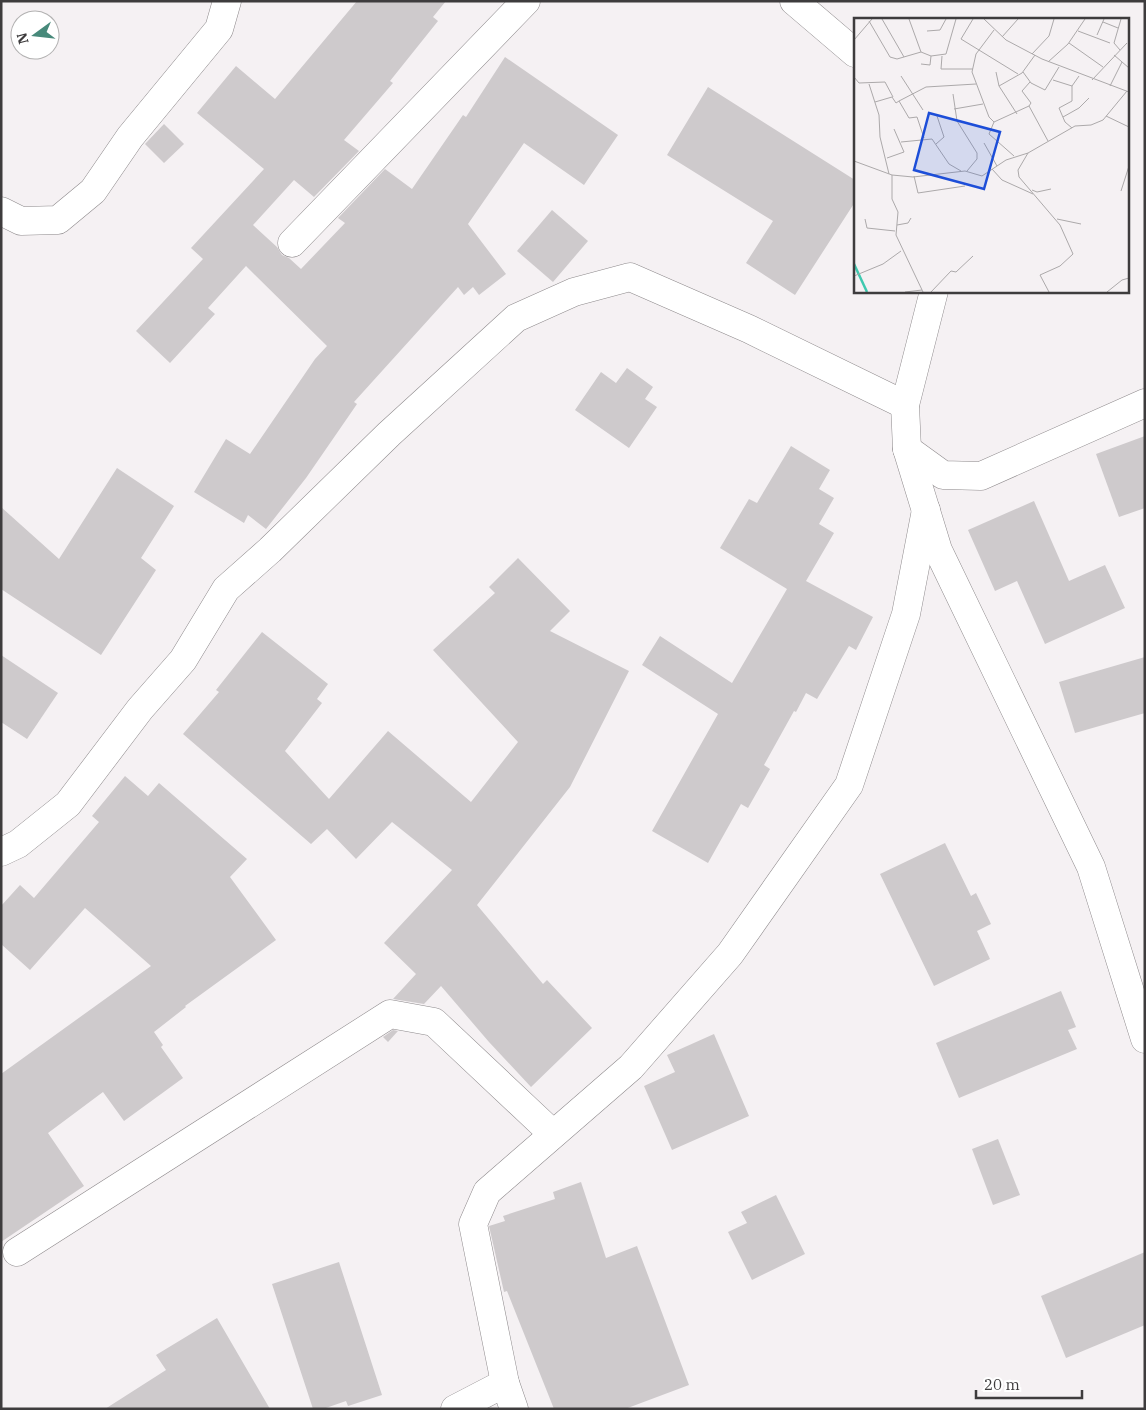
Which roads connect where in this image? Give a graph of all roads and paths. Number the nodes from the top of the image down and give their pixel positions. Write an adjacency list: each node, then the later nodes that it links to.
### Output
1 (227, 1): 5 (street)
2 (526, 1): 6 (street)
3 (794, 1): 4 (street)
4 (854, 52)
5 (1, 211)
6 (292, 244)
7 (934, 292): 9 (street)
8 (1145, 404): 10 (street)
9 (905, 405): 10 (street); 12 (street)
10 (907, 449): 11 (street)
11 (926, 510): 13 (street); 14 (street)
12 (1, 852)
13 (1145, 1039)
14 (554, 1134): 15 (street); 16 (street)
15 (17, 1252)
16 (505, 1383): 17 (street); 18 (street)
17 (454, 1409)
18 (514, 1409)

